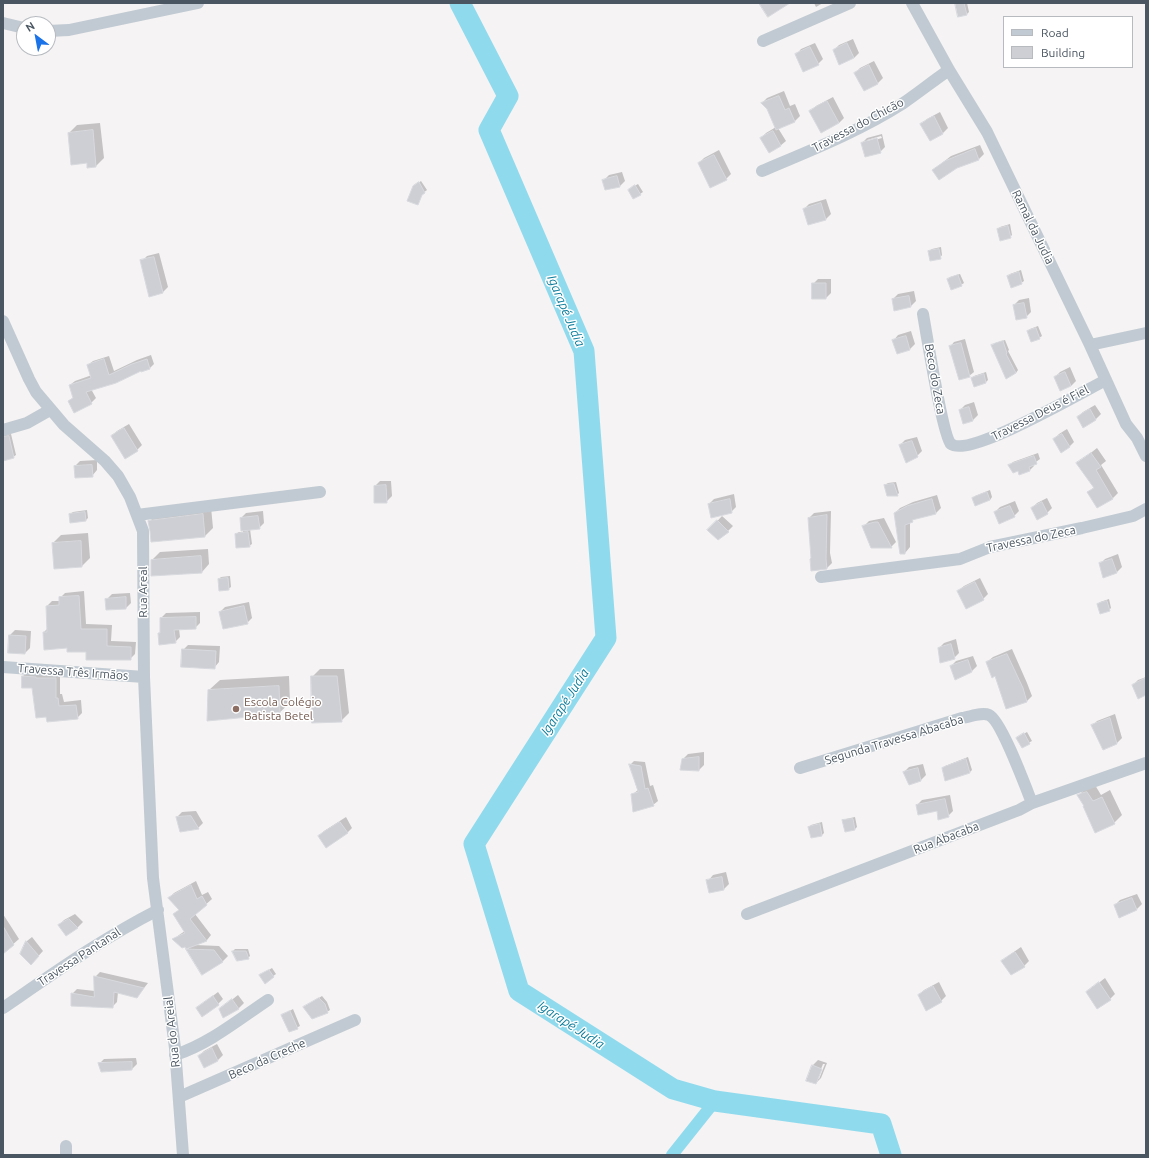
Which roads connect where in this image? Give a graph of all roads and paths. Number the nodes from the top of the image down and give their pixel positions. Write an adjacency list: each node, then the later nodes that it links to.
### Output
1 (198, 3): 6 (street)
2 (850, 3): 7 (street)
3 (912, 3): 8 (street, Ramal da Judia)
4 (3, 22): 5 (street)
5 (16, 26)
6 (56, 31)
7 (764, 41)
8 (949, 70): 9 (street, Travessa do Chicão); 13 (street, Ramal da Judia)
9 (762, 171)
10 (923, 314): 18 (street, Beco do Zeca)
11 (3, 321): 15 (street, Rua Areal)
12 (1146, 333): 13 (street)
13 (1090, 345): 14 (street, Ramal da Judia)
14 (1106, 380): 17 (street, Ramal da Judia); 18 (street, Travessa Deus é Fiel)
15 (50, 410): 16 (street); 22 (street, Rua Areal)
16 (3, 430)
17 (1141, 438): 19 (street, Ramal da Judia)
18 (951, 443)
19 (1146, 456)
20 (320, 492): 22 (street)
21 (1146, 509): 23 (street, Travessa do Zeca)
22 (137, 515): 25 (street, Rua Areal)
23 (821, 577)
24 (3, 667): 25 (street, Travessa Três Irmãos)
25 (144, 677): 29 (street, Rua Areal)
26 (1146, 763): 28 (street, Rua Abacaba)
27 (800, 768): 28 (street, Segunda Travessa Abacaba)
28 (1032, 803): 30 (street, Rua Abacaba)
29 (158, 910): 32 (street, Travessa Pantanal); 34 (street, Rua do Areial)
30 (746, 914)
31 (268, 1000): 34 (street)
32 (3, 1008)
33 (355, 1020): 35 (street, Beco da Creche)
34 (175, 1055): 35 (street, Rua do Areial)
35 (180, 1097): 36 (street, Rua do Areial)
36 (183, 1155)

